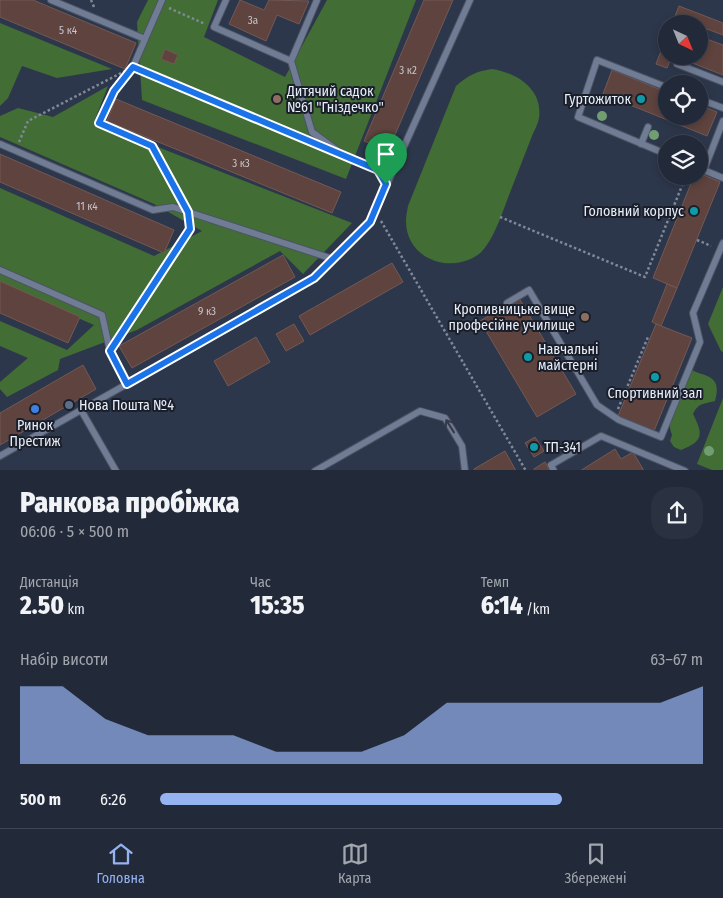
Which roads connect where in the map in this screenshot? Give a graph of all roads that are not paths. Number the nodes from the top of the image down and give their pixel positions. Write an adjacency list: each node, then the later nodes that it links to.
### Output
1 (51, 0): 6 (lane)
2 (226, 0): 7 (lane)
3 (317, 0): 7 (lane)
4 (470, 0): 22 (lane)
5 (161, 2): 6 (lane)
6 (145, 39): 19 (lane)
7 (291, 61): 19 (lane)
8 (679, 65): 9 (lane)
9 (723, 82)
10 (658, 84): 16 (lane)
11 (708, 102): 12 (lane)
12 (723, 108)
13 (723, 121): 18 (lane)
14 (648, 127): 16 (lane)
15 (0, 144): 24 (lane)
16 (641, 144): 17 (lane)
17 (658, 151)
18 (708, 154)
19 (347, 157): 22 (lane)
20 (708, 172): 21 (lane)
21 (723, 178)
22 (386, 184): 24 (lane)
23 (723, 243): 26 (lane)
24 (333, 259): 27 (lane)
25 (0, 270): 27 (lane)
26 (506, 303)
27 (127, 384): 28 (lane)
28 (81, 410): 29 (lane); 30 (lane)
29 (0, 456)
30 (116, 470)
31 (315, 470): 32 (lane, one-way to 31)
32 (465, 470)
33 (554, 470): 34 (lane)
34 (685, 470)

